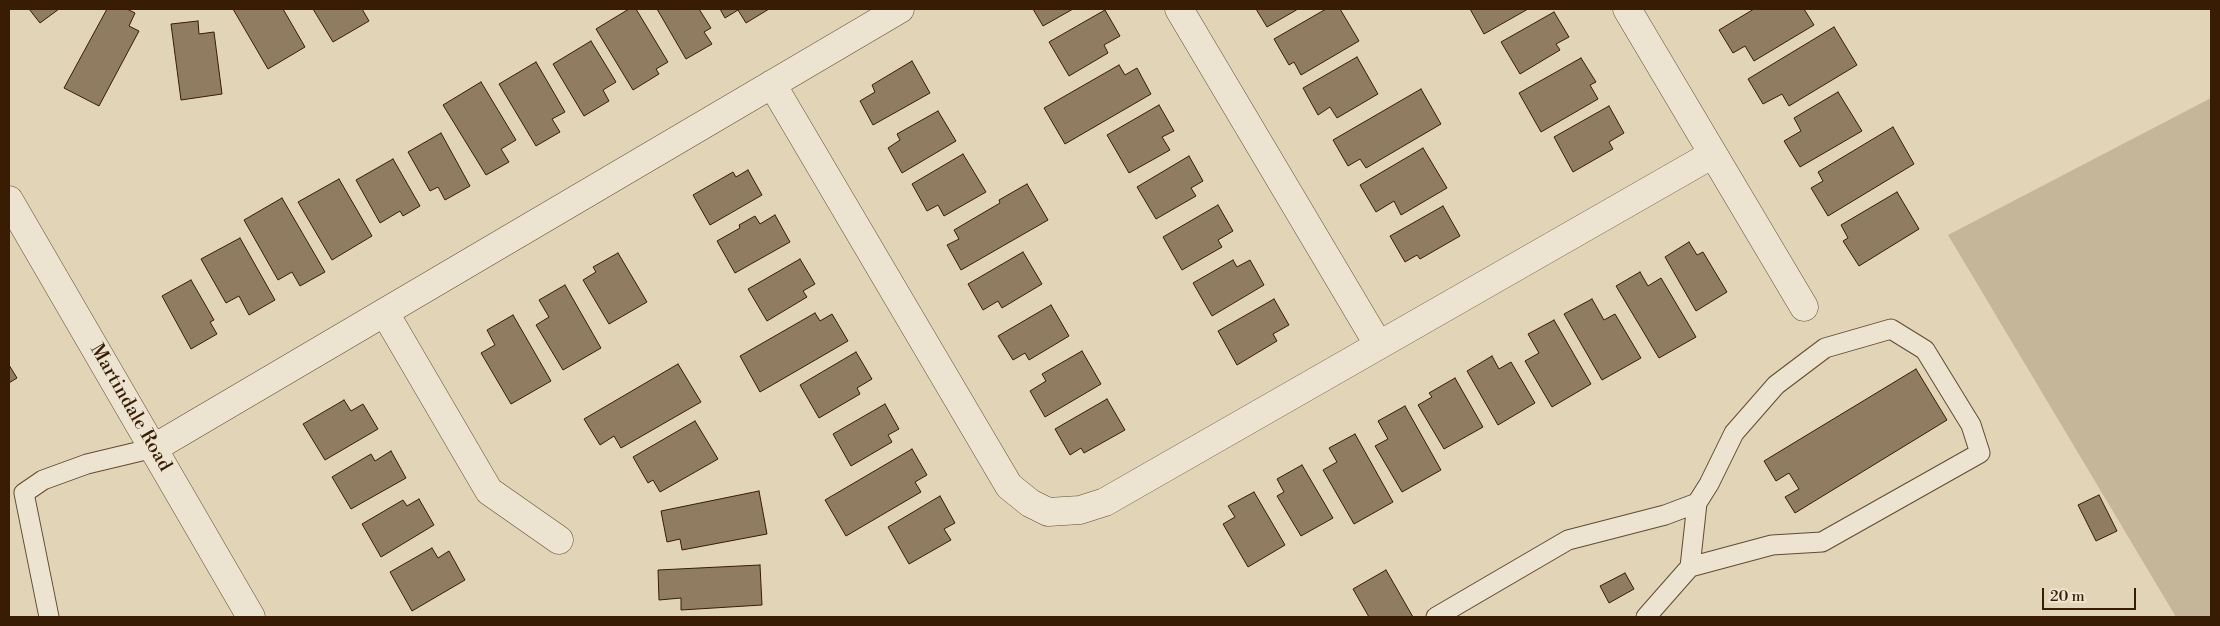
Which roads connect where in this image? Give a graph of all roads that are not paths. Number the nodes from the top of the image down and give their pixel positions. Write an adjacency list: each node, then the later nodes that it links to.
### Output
1 (900, 9): 4 (street)
2 (1179, 9): 9 (street)
3 (1627, 9): 5 (street)
4 (772, 84): 8 (street); 9 (street)
5 (1713, 154): 7 (street); 9 (street)
6 (9, 200): 10 (street, Martindale Road)
7 (1804, 307)
8 (385, 313): 10 (street); 12 (street)
9 (1378, 344)
10 (154, 448): 14 (lane); 15 (street, Martindale Road)
11 (1697, 503): 13 (lane); 13 (lane); 16 (lane)
12 (559, 540)
13 (1690, 567): 17 (lane)
14 (49, 617)
15 (251, 617)
16 (1436, 617)
17 (1646, 617)

